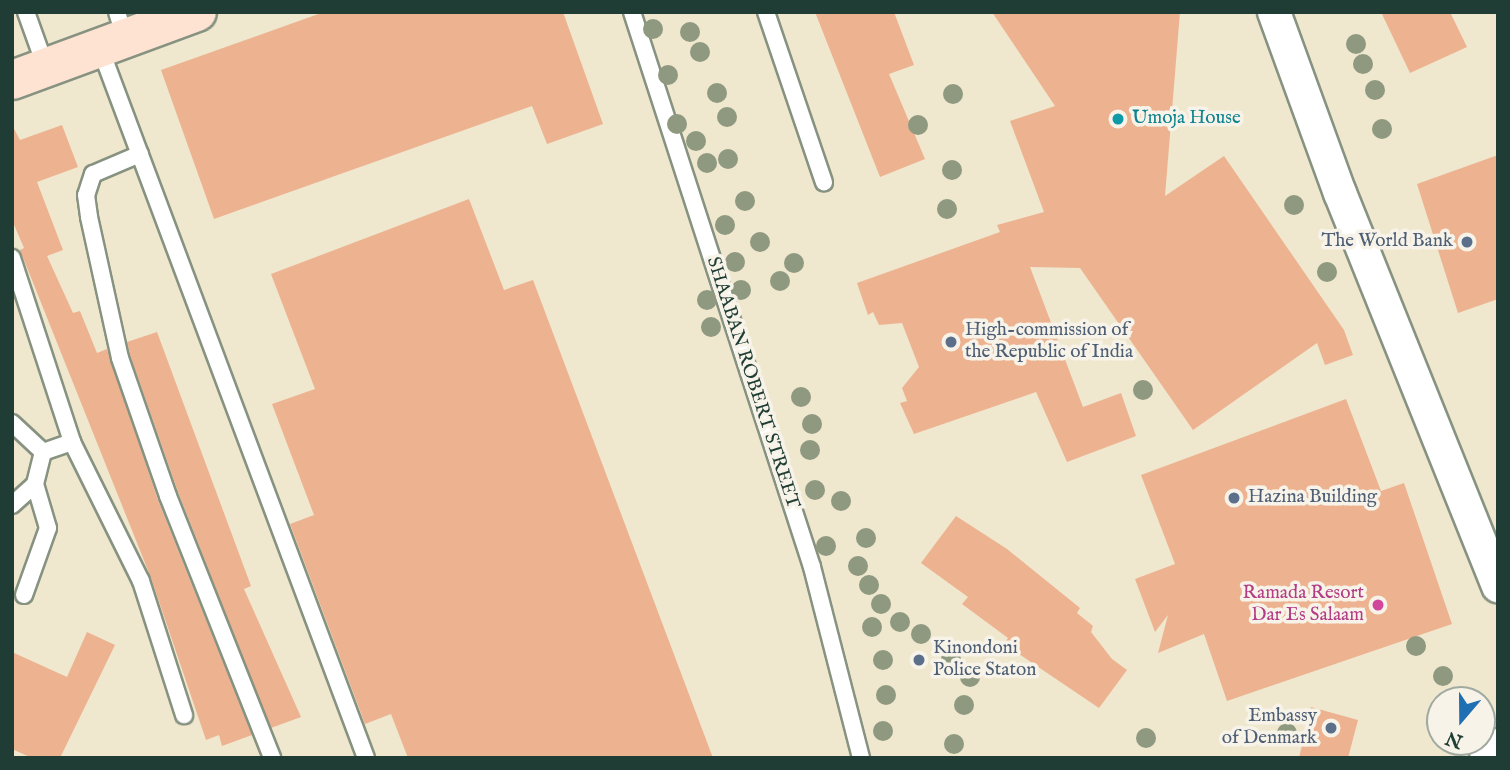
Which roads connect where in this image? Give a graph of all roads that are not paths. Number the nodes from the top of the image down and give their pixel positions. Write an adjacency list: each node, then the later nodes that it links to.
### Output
1 (26, 12): 7 (lane)
2 (632, 12): 22 (lane, SHAABAN ROBERT STREET)
3 (766, 12): 9 (lane)
4 (1274, 12): 16 (street)
5 (191, 13): 6 (street)
6 (114, 33): 7 (street); 8 (lane)
7 (29, 74)
8 (140, 154): 20 (lane); 21 (lane)
9 (824, 182)
10 (12, 258): 12 (lane)
11 (12, 423): 13 (lane)
12 (72, 442): 13 (lane); 18 (lane)
13 (43, 452): 14 (lane)
14 (36, 484): 15 (lane); 17 (lane)
15 (12, 505)
16 (1498, 587)
17 (24, 595)
18 (184, 715)
19 (1498, 745): 23 (street)
20 (272, 758)
21 (366, 758)
22 (861, 758)
23 (1486, 758)

